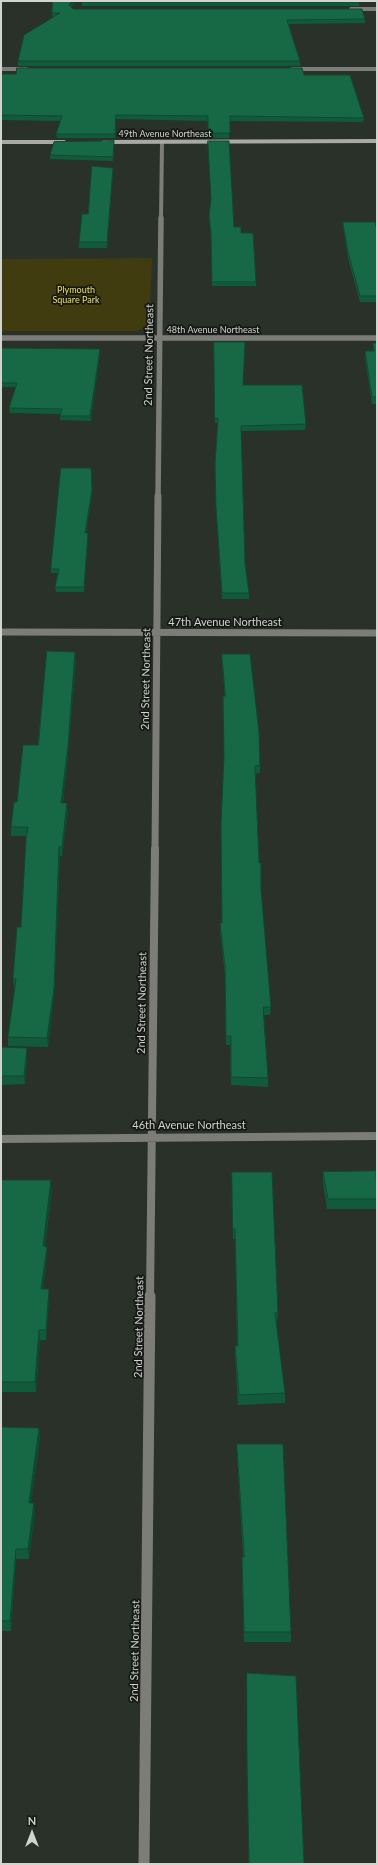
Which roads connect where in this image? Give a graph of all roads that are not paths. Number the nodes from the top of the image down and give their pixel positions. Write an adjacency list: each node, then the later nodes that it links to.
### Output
1 (346, 9): 2 (street)
2 (377, 9)
3 (377, 68): 6 (street)
4 (1, 69): 5 (street)
5 (32, 69)
6 (283, 69)
7 (377, 141): 11 (street, 49th Avenue Northeast)
8 (1, 142): 9 (street)
9 (70, 142)
10 (101, 142): 11 (street, 49th Avenue Northeast)
11 (162, 142): 13 (street, 2nd Street Northeast)
12 (1, 338): 13 (street, 48th Avenue Northeast)
13 (160, 338): 14 (street, 48th Avenue Northeast); 16 (street, 2nd Street Northeast)
14 (377, 338)
15 (1, 632): 16 (street, 47th Avenue Northeast)
16 (157, 632): 17 (street, 47th Avenue Northeast); 19 (street, 2nd Street Northeast)
17 (377, 633)
18 (377, 1136): 19 (street, 46th Avenue Northeast)
19 (152, 1138): 20 (street, 46th Avenue Northeast); 21 (street, 2nd Street Northeast)
20 (1, 1139)
21 (144, 1864)

